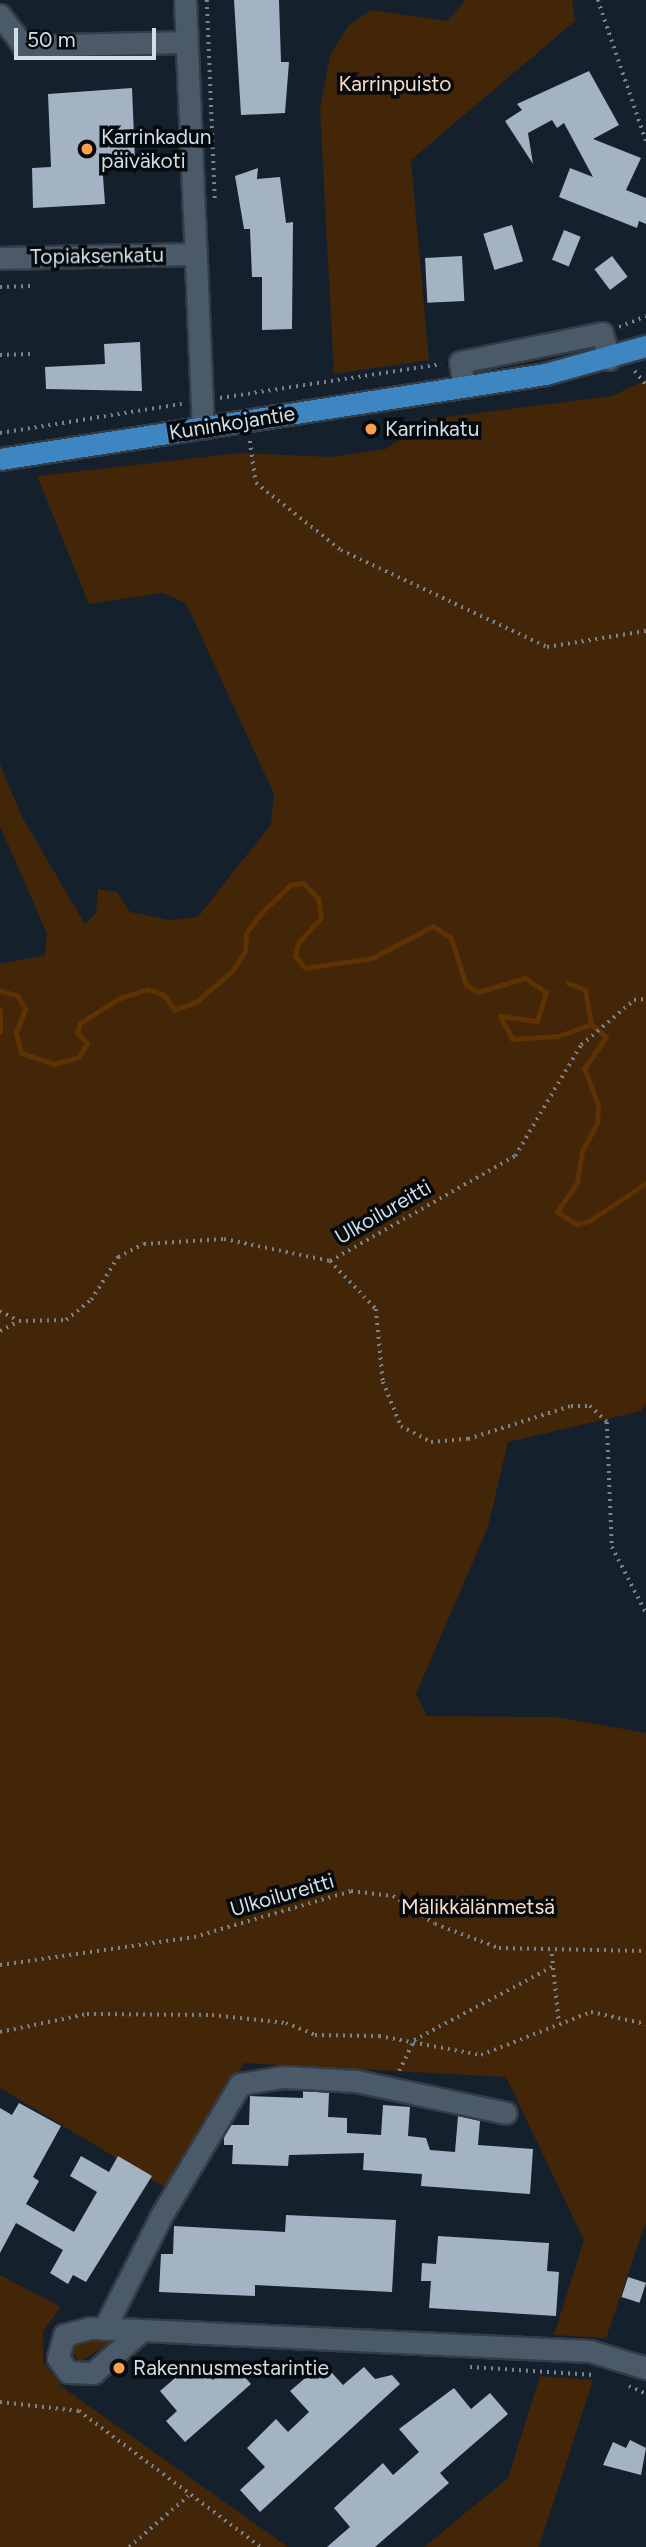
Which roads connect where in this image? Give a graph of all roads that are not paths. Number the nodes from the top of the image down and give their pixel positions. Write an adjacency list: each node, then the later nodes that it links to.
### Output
1 (185, 0): 3 (street)
2 (0, 15): 3 (street)
3 (186, 42): 4 (street)
4 (193, 254): 5 (street, Topiaksenkatu); 9 (street)
5 (0, 258)
6 (646, 346): 7 (main road, Kuninkojantie)
7 (609, 359): 8 (main road, Kuninkojantie); 8 (street)
8 (464, 387): 9 (main road, Kuninkojantie)
9 (203, 428): 10 (main road, Kuninkojantie)
10 (0, 459)
11 (506, 2113): 12 (street)
12 (104, 2329): 13 (street); 13 (street)
13 (142, 2330): 14 (street)
14 (646, 2368)

